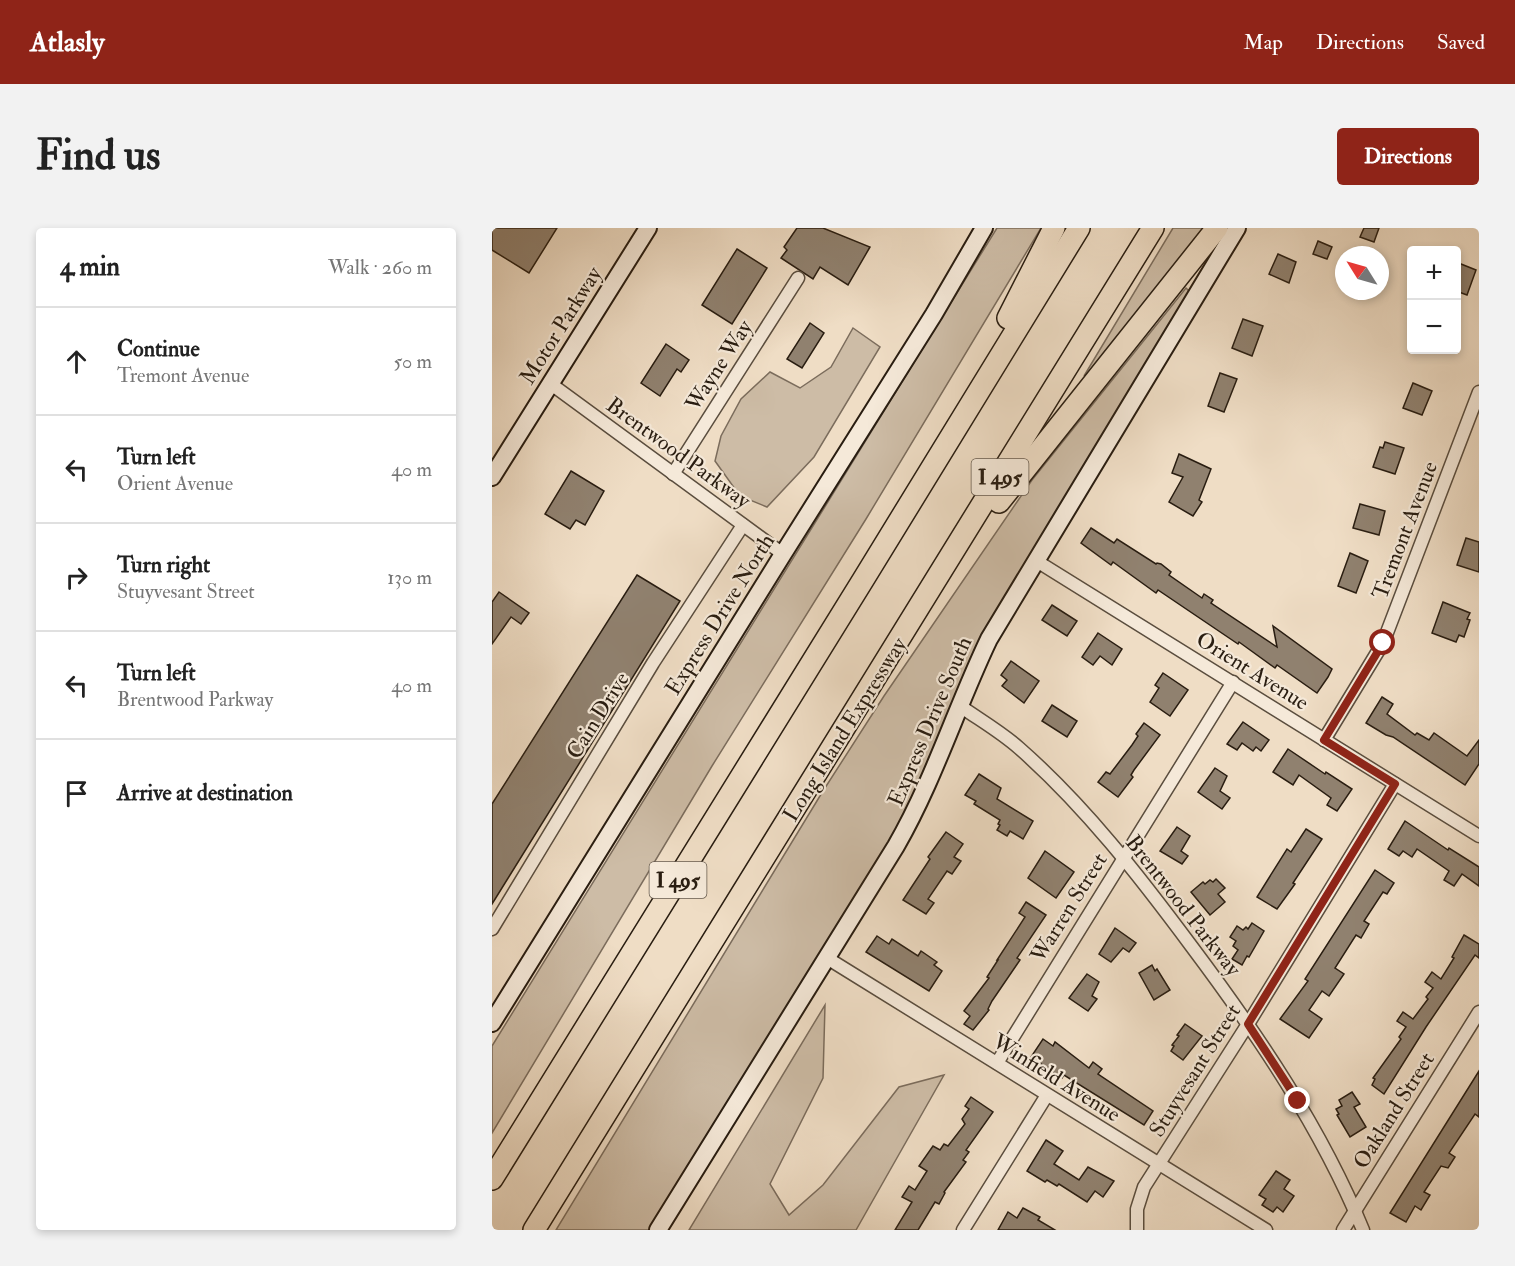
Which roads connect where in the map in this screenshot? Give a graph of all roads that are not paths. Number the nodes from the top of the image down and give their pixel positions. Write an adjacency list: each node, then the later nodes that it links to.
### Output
1 (648, 228): 9 (main road, Motor Parkway)
2 (984, 228): 14 (main road, Express Drive North)
3 (1054, 228): 16 (highway)
4 (1079, 228): 16 (highway, I 495)
5 (1153, 228): 19 (highway, Long Island Expressway / I 495)
6 (1217, 228): 19 (highway)
7 (1237, 228): 15 (main road, Express Drive South)
8 (798, 278): 11 (street, Wayne Way)
9 (551, 384): 11 (street, Brentwood Parkway); 12 (main road, Motor Parkway)
10 (1479, 392): 20 (street, Tremont Avenue)
11 (673, 474): 13 (street, Brentwood Parkway)
12 (492, 477)
13 (743, 525): 14 (street, Brentwood Parkway); 24 (street, Cain Drive)
14 (783, 554): 27 (main road, Express Drive North)
15 (1035, 560): 17 (street, Orient Avenue); 18 (main road, Express Drive South)
16 (864, 580): 32 (highway, I 495)
17 (1233, 682): 20 (street, Orient Avenue); 23 (street, Warren Street)
18 (960, 706): 23 (street, Brentwood Parkway); 25 (main road, Express Drive South)
19 (847, 726): 34 (highway, Long Island Expressway / I 495)
20 (1324, 740): 21 (street, Orient Avenue)
21 (1395, 784): 22 (street, Orient Avenue); 28 (street, Stuyvesant Street)
22 (1479, 836)
23 (1123, 858): 28 (street, Brentwood Parkway); 29 (street, Warren Street)
24 (492, 929)
25 (827, 958): 29 (street, Winfield Avenue); 35 (main road, Express Drive South)
26 (1479, 1012): 33 (street, Oakland Street)
27 (492, 1023)
28 (1248, 1024): 31 (street, Stuyvesant Street); 33 (street, Brentwood Parkway)
29 (996, 1063): 30 (street, Winfield Avenue)
30 (1047, 1095): 31 (street, Winfield Avenue); 36 (street)
31 (1158, 1165): 37 (street, Stuyvesant Street); 38 (street, Winfield Avenue)
32 (492, 1179)
33 (1355, 1210): 39 (street, Oakland Street); 40 (street, Brentwood Parkway)
34 (534, 1230)
35 (658, 1230)
36 (963, 1230)
37 (1137, 1230)
38 (1266, 1230)
39 (1343, 1230)
40 (1363, 1230)

